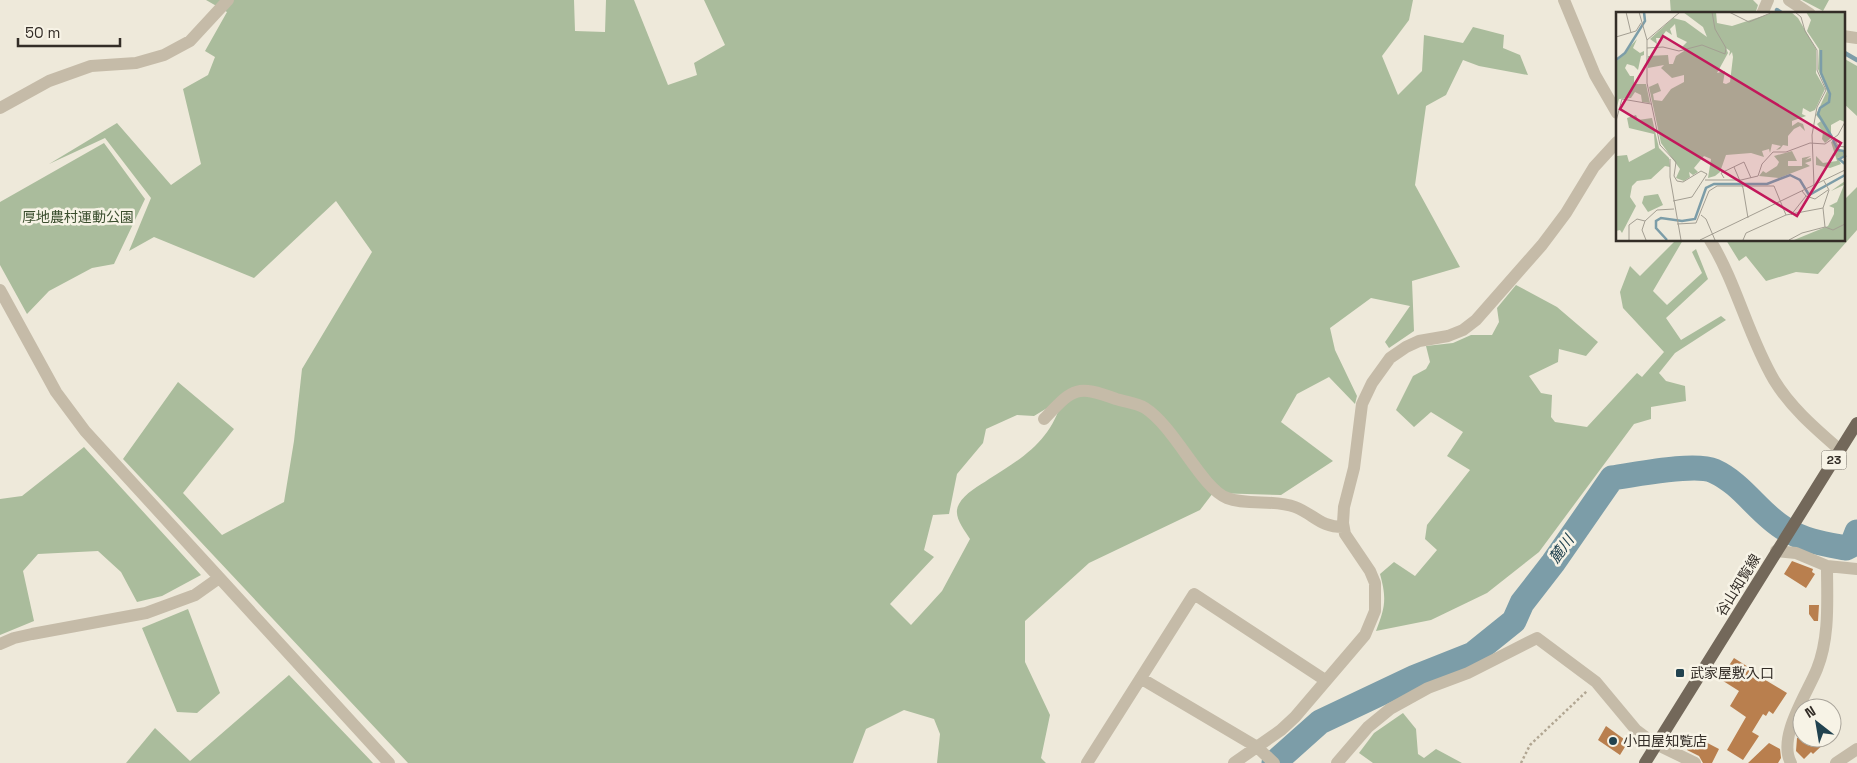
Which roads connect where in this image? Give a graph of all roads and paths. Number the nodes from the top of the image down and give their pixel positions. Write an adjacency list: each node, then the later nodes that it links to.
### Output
1 (228, 0): 9 (street)
2 (1564, 0): 10 (street)
3 (1768, 0): 5 (street)
4 (1789, 0): 6 (street)
5 (1763, 12)
6 (1807, 12)
7 (1844, 36): 8 (street)
8 (1857, 38)
9 (0, 108)
10 (1616, 111)
11 (1616, 143): 17 (street)
12 (1711, 241): 16 (street)
13 (0, 290): 21 (street)
14 (1044, 419): 17 (street)
15 (1857, 423): 16 (main road, 谷山知覧線 / 23)
16 (1840, 450): 18 (main road, 谷山知覧線 / 23)
17 (1343, 527): 24 (street)
18 (1779, 547): 19 (street); 26 (main road, 谷山知覧線 / 23)
19 (1828, 566): 20 (street); 37 (street)
20 (1857, 569)
21 (219, 578): 22 (street); 29 (street)
22 (0, 644)
23 (1142, 679): 24 (street); 28 (street); 30 (street)
24 (1325, 680): 28 (street)
25 (1596, 682): 26 (street); 33 (street); 34 (path)
26 (1658, 742): 35 (main road, 谷山知覧線 / 23); 36 (street)
27 (1857, 750): 38 (street)
28 (1260, 751): 31 (street); 32 (street)
29 (389, 763)
30 (1088, 763)
31 (1234, 763)
32 (1274, 763)
33 (1337, 763)
34 (1521, 763)
35 (1645, 763)
36 (1695, 763)
37 (1791, 763)
38 (1836, 763)

